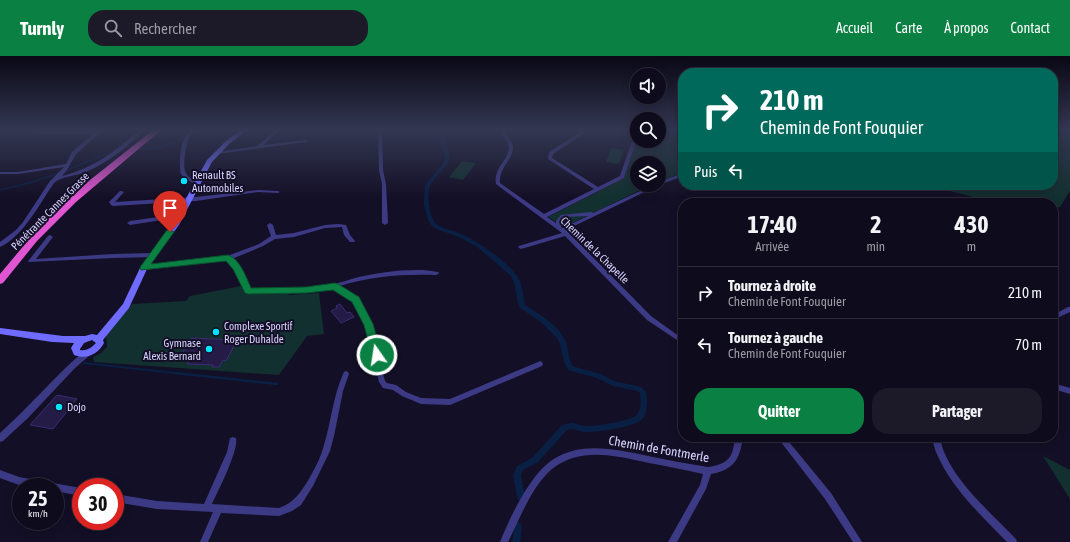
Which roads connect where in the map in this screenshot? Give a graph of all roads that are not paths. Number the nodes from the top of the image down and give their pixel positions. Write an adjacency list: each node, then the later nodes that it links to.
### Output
1 (74, 153): 11 (street)
2 (112, 153): 14 (street)
3 (122, 153): 37 (highway, Pénétrante Cannes Grasse)
4 (129, 153): 39 (highway, Pénétrante Cannes Grasse)
5 (184, 153): 16 (street)
6 (216, 153): 16 (main road)
7 (381, 153): 26 (street)
8 (510, 153): 24 (street, Chemin de la Chapelle)
9 (552, 153): 17 (street)
10 (630, 153): 17 (street)
11 (65, 169): 12 (street); 14 (street)
12 (0, 173)
13 (678, 176): 15 (street)
14 (58, 178): 32 (street)
15 (666, 181)
16 (198, 183): 21 (main road)
17 (598, 190): 24 (street)
18 (122, 192): 21 (street)
19 (278, 192): 21 (street)
20 (643, 192): 22 (street)
21 (188, 200): 23 (main road)
22 (595, 214): 28 (street); 28 (street)
23 (179, 216): 25 (street); 34 (main road)
24 (543, 216): 28 (street, Chemin de la Chapelle)
25 (130, 223)
26 (385, 224)
27 (270, 225): 29 (street)
28 (562, 230): 33 (street); 45 (street, Chemin de la Chapelle)
29 (274, 236): 31 (street); 35 (street)
30 (50, 237): 34 (street)
31 (352, 241)
32 (0, 245)
33 (521, 247)
34 (154, 255): 36 (main road)
35 (228, 258): 36 (street); 40 (street)
36 (144, 268): 41 (main road)
37 (0, 272)
38 (436, 273): 40 (street)
39 (0, 282)
40 (335, 286): 51 (street)
41 (129, 299): 46 (main road); 47 (main road)
42 (1070, 309): 43 (street)
43 (1058, 315)
44 (0, 331): 48 (main road)
45 (678, 338)
46 (86, 339): 47 (main road); 48 (main road); 49 (main road)
47 (99, 339): 50 (main road)
48 (65, 341): 49 (main road)
49 (75, 350): 50 (main road); 55 (street)
50 (86, 354): 55 (street)
51 (540, 364)
52 (346, 374): 65 (street)
53 (1058, 387): 54 (street)
54 (1070, 391)
55 (1, 437)
56 (233, 440): 64 (street)
57 (738, 442): 60 (street, Chemin de Fontmerle)
58 (785, 442): 69 (street)
59 (936, 442): 70 (street)
60 (708, 471): 67 (street, Chemin de Fontmerle); 68 (street)
61 (0, 474): 62 (street)
62 (12, 478)
63 (124, 500): 64 (street)
64 (206, 508): 65 (street)
65 (219, 508): 66 (street)
66 (204, 542)
67 (504, 542)
68 (672, 542)
69 (858, 542)
70 (1013, 542)

